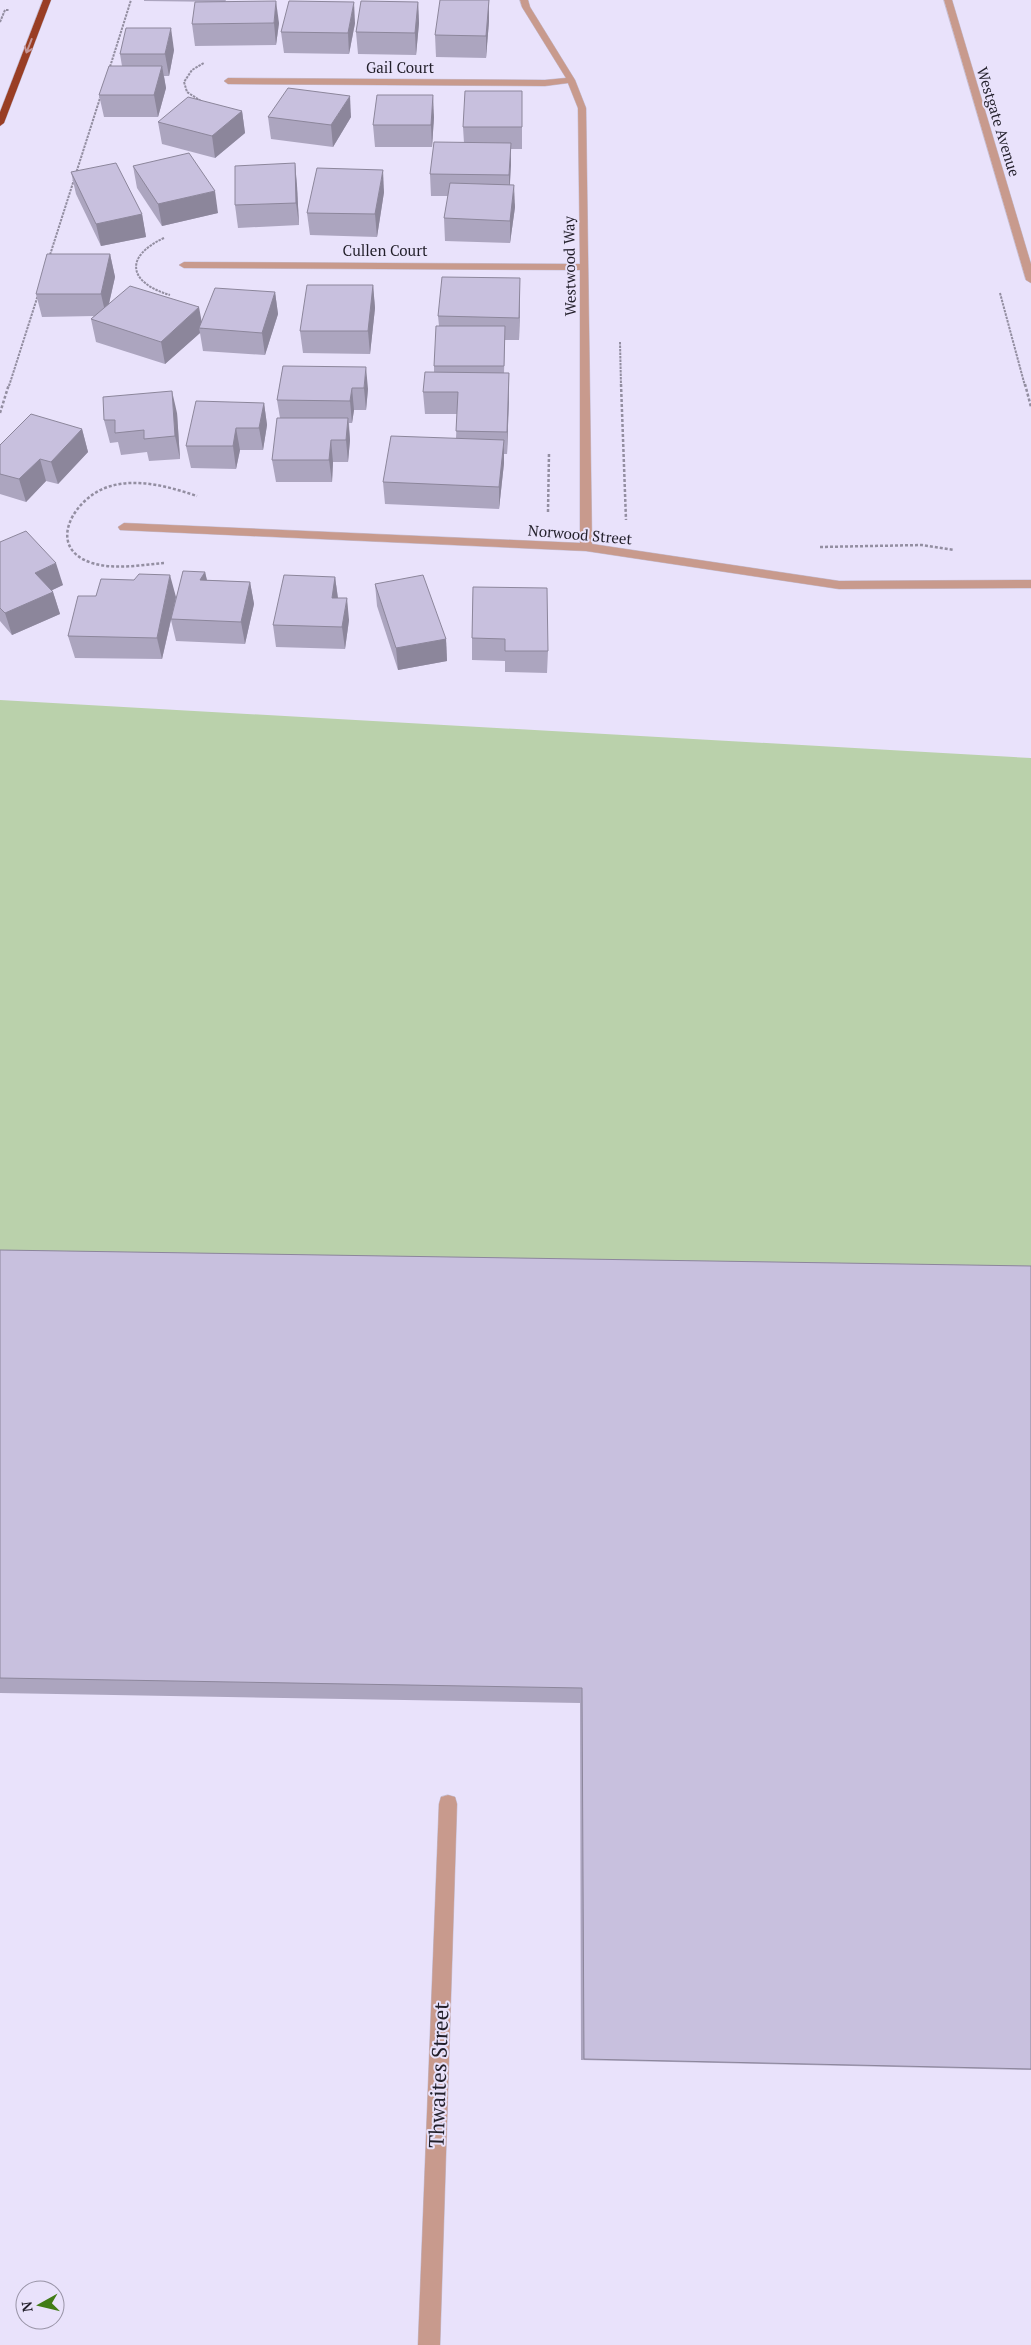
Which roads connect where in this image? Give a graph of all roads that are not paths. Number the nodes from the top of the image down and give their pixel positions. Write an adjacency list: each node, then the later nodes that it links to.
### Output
1 (46, 0): 6 (highway, one-way to 6)
2 (524, 0): 4 (street, Westwood Way)
3 (948, 0): 9 (street, Westgate Avenue)
4 (570, 80): 5 (street, Gail Court); 8 (street, Westwood Way)
5 (228, 81)
6 (0, 123)
7 (184, 265): 8 (street, Cullen Court)
8 (585, 267): 11 (street, Westwood Way)
9 (1031, 280)
10 (124, 527): 11 (street, Norwood Street)
11 (586, 547): 12 (street, Norwood Street)
12 (1031, 584)
13 (448, 1804): 14 (street, Thwaites Street)
14 (429, 2345)

